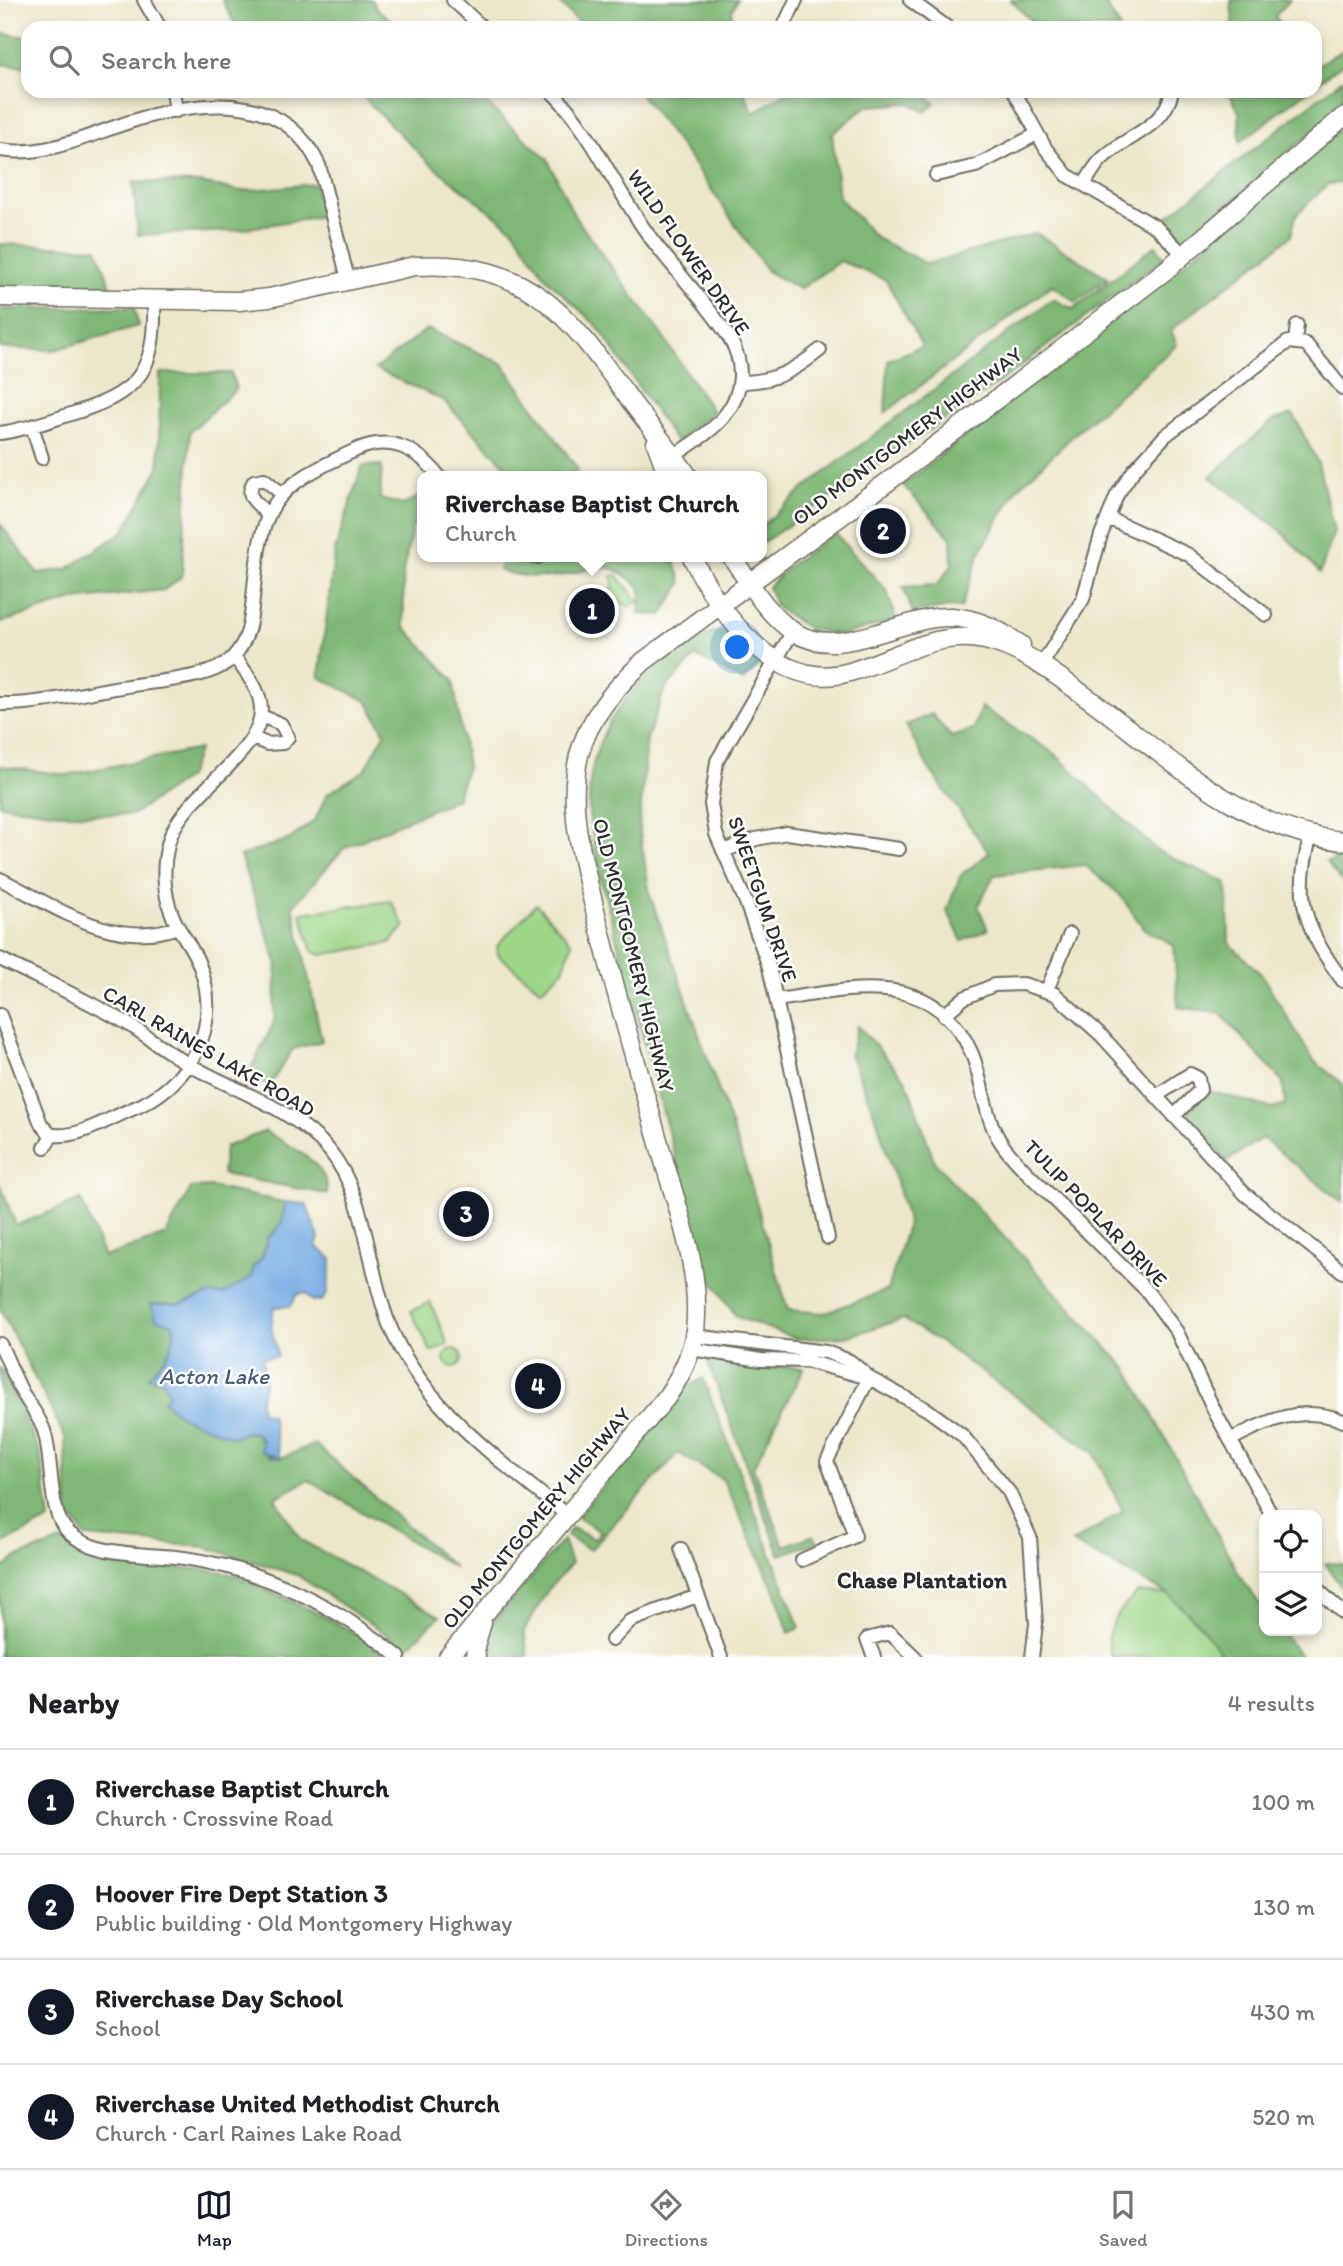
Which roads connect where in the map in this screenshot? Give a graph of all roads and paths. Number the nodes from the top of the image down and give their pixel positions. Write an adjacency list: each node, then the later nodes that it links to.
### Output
1 (144, 0): 5 (street)
2 (453, 0): 6 (street)
3 (796, 0): 7 (street)
4 (910, 0): 8 (street)
5 (156, 21)
6 (476, 21)
7 (786, 21)
8 (938, 21)
9 (174, 98): 13 (street)
10 (557, 98): 26 (street, WILD FLOWER DRIVE)
11 (1018, 98): 15 (street)
12 (1170, 98): 18 (street)
13 (176, 111): 16 (street); 20 (street)
14 (1343, 117): 19 (street, OLD MONTGOMERY HIGHWAY)
15 (1037, 134): 17 (street); 18 (street)
16 (0, 150)
17 (936, 175)
18 (1084, 185): 19 (street)
19 (1184, 255): 38 (street, OLD MONTGOMERY HIGHWAY)
20 (348, 279): 22 (street); 31 (street)
21 (0, 297): 22 (street)
22 (154, 300): 28 (street)
23 (1297, 324): 24 (street)
24 (1295, 341): 27 (street); 35 (street)
25 (820, 349): 26 (street)
26 (740, 382): 31 (street)
27 (1343, 389)
28 (32, 426): 29 (street); 30 (street)
29 (0, 433)
30 (42, 458)
31 (669, 465)
32 (435, 471): 33 (street)
33 (281, 493): 34 (street); 34 (street)
34 (267, 516): 42 (street)
35 (1108, 518): 40 (street); 44 (street)
36 (695, 562): 39 (street)
37 (735, 562): 38 (street)
38 (748, 581): 39 (street, OLD MONTGOMERY HIGHWAY); 41 (street)
39 (719, 603): 43 (street); 68 (street, OLD MONTGOMERY HIGHWAY)
40 (1266, 615)
41 (793, 631): 43 (street, SWEETGUM DRIVE); 44 (street)
42 (234, 656): 45 (street); 46 (street)
43 (776, 660): 44 (street); 51 (street, SWEETGUM DRIVE)
44 (1042, 664): 48 (street)
45 (0, 704)
46 (261, 716): 47 (street); 47 (street)
47 (253, 738): 53 (street)
48 (1311, 836): 49 (street); 56 (street)
49 (1343, 841)
50 (899, 849): 51 (street)
51 (723, 851): 58 (street, SWEETGUM DRIVE)
52 (0, 879): 53 (street)
53 (178, 927): 61 (street)
54 (1070, 934): 57 (street)
55 (0, 959): 61 (street, CARL RAINES LAKE ROAD)
56 (1343, 981)
57 (1047, 990): 59 (street); 62 (street)
58 (777, 1000): 59 (street, TULIP POPLAR DRIVE); 66 (street, SWEETGUM DRIVE)
59 (944, 1014): 72 (street, TULIP POPLAR DRIVE)
60 (0, 1015): 64 (street)
61 (189, 1064): 64 (street); 74 (street, CARL RAINES LAKE ROAD)
62 (1156, 1096): 63 (street); 63 (street)
63 (1174, 1116): 67 (street)
64 (52, 1135): 65 (street)
65 (45, 1147)
66 (828, 1238)
67 (1343, 1272)
68 (693, 1342): 70 (street); 74 (street, OLD MONTGOMERY HIGHWAY)
69 (0, 1344): 82 (street)
70 (869, 1378): 76 (street); 88 (street)
71 (1343, 1421): 72 (street)
72 (1230, 1440): 73 (street, TULIP POPLAR DRIVE)
73 (1269, 1510)
74 (568, 1516): 80 (street, OLD MONTGOMERY HIGHWAY)
75 (681, 1549): 78 (street)
76 (802, 1560)
77 (1322, 1593): 79 (street)
78 (697, 1596): 81 (street); 85 (street)
79 (1343, 1613)
80 (485, 1614): 83 (street, OLD MONTGOMERY HIGHWAY); 84 (street)
81 (612, 1640)
82 (399, 1657)
83 (449, 1657)
84 (477, 1657)
85 (721, 1657)
86 (874, 1657): 87 (street)
87 (915, 1657)
88 (1032, 1657)

